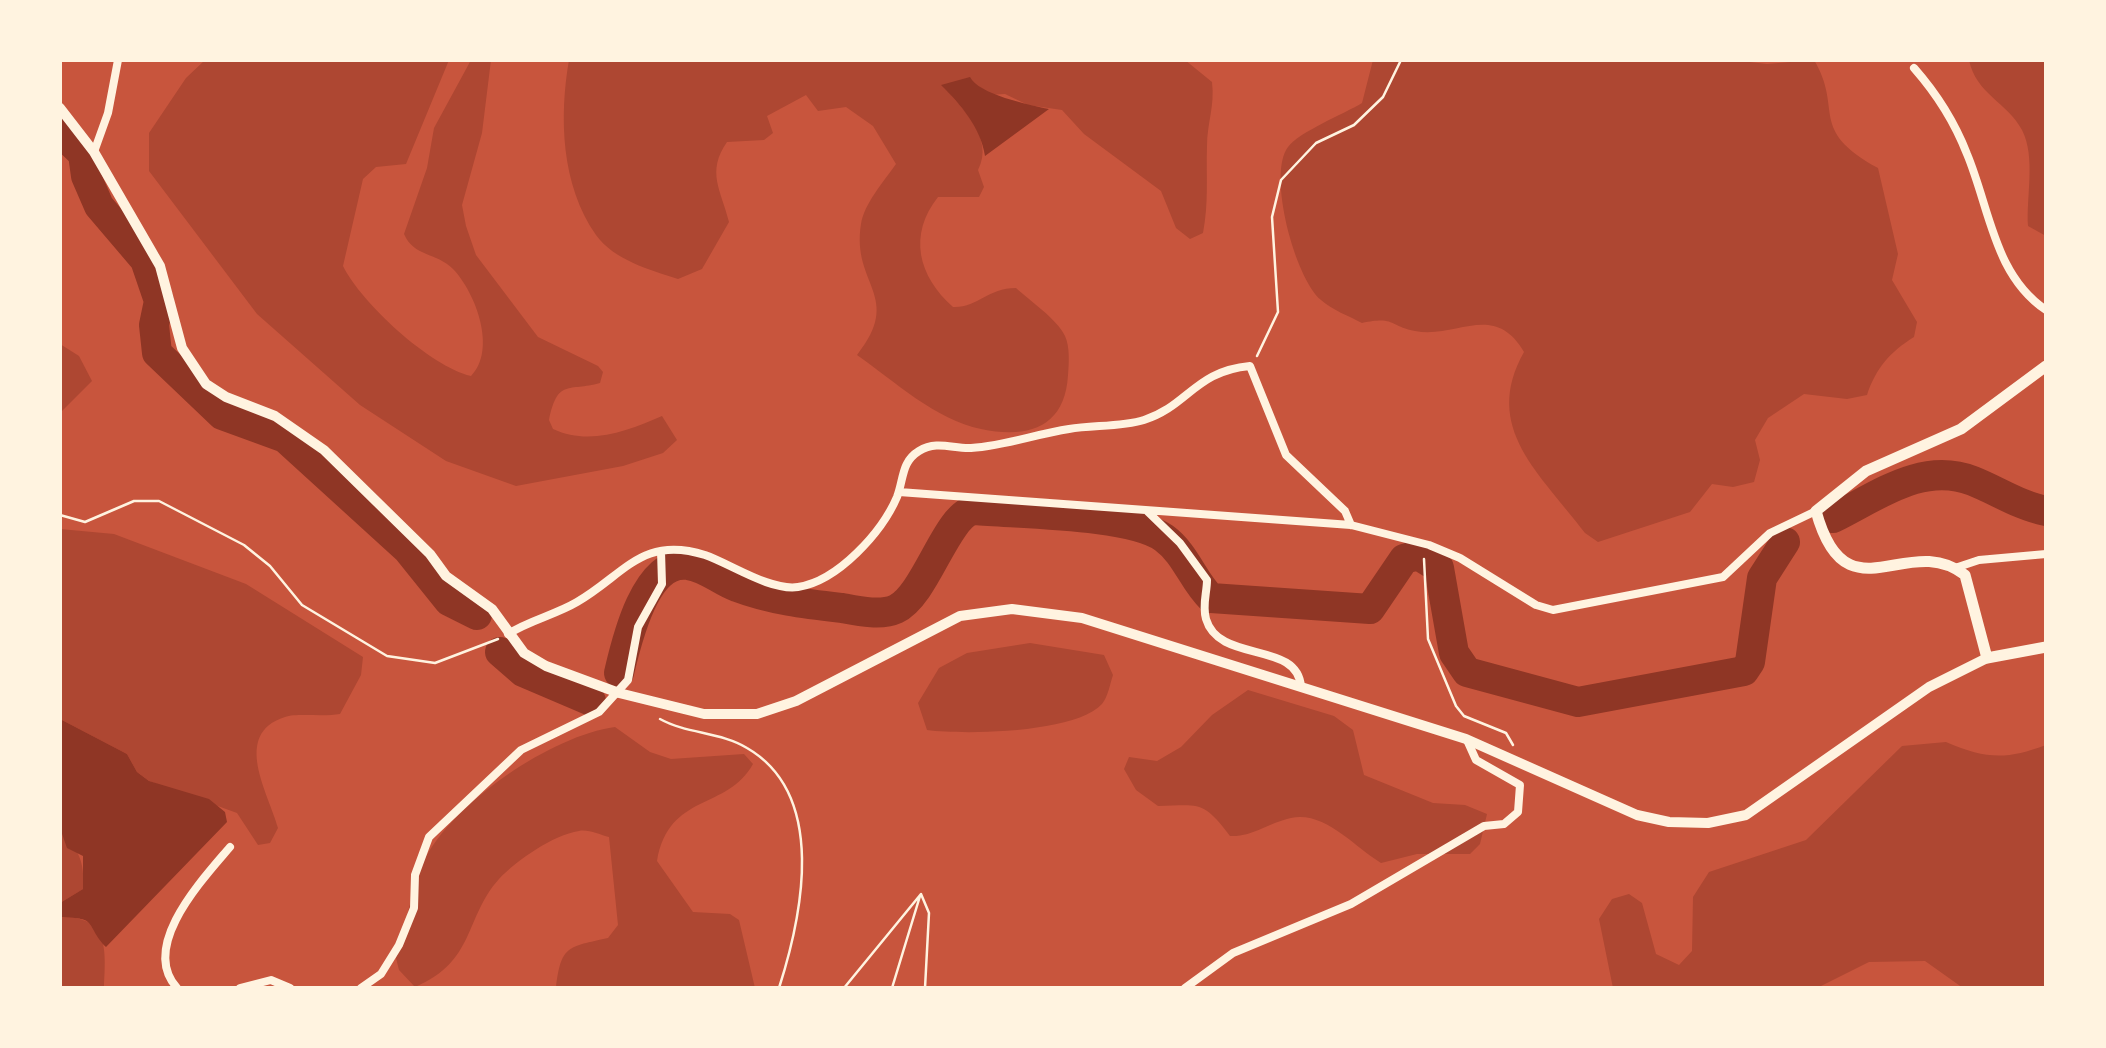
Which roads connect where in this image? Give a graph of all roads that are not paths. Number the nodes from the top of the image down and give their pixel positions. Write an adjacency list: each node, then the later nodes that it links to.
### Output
1 (118, 60): 4 (street)
2 (1914, 68): 5 (street)
3 (60, 108): 4 (street)
4 (94, 152): 14 (street)
5 (2046, 310)
6 (2046, 366): 8 (main road)
7 (899, 492): 9 (street); 10 (street); 11 (street)
8 (1816, 511): 10 (street); 13 (main road)
9 (1148, 512): 10 (street); 17 (street)
10 (1351, 525)
11 (661, 551): 14 (street); 18 (street)
12 (2046, 554): 13 (street)
13 (1955, 568): 16 (main road)
14 (508, 634): 18 (street)
15 (2046, 648): 16 (main road)
16 (1987, 658): 19 (street)
17 (1301, 688): 18 (street); 19 (street)
18 (619, 693): 24 (street)
19 (1466, 739): 25 (street)
20 (230, 847): 21 (street)
21 (178, 988)
22 (240, 988): 23 (street)
23 (290, 988)
24 (361, 988)
25 (1186, 988)

